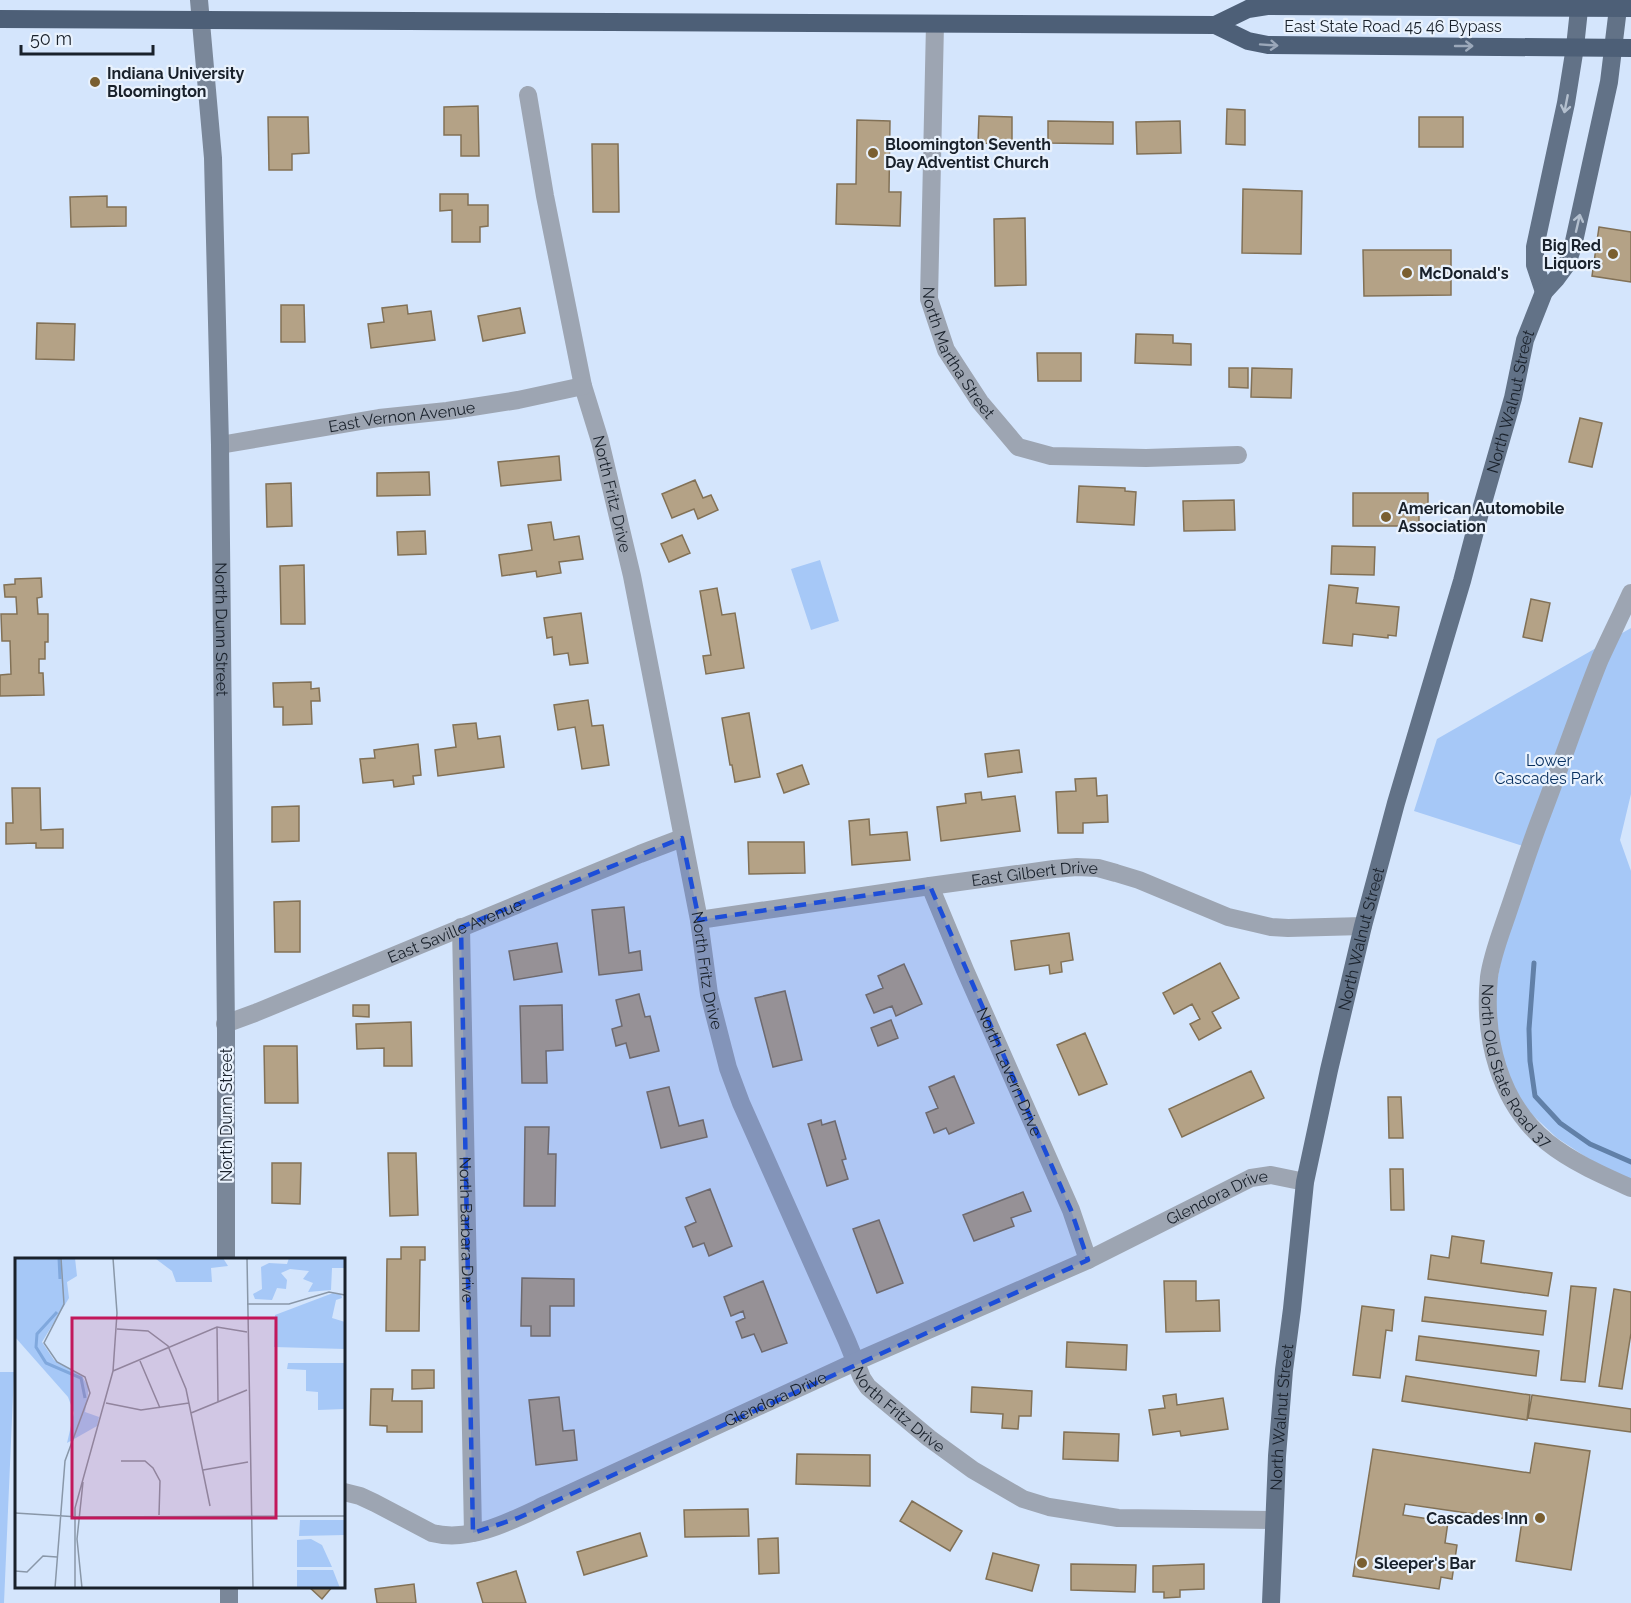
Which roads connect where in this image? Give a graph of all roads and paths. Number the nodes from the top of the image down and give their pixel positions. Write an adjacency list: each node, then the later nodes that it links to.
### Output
1 (199, 0): 5 (street, North Dunn Street)
2 (1580, 4): 3 (highway, East State Road 45 46 Bypass); 7 (highway, East State Road 45 46 Bypass); 8 (main road)
3 (1623, 5): 9 (main road, North Walnut Street)
4 (0, 19): 5 (highway, East State Road 45 46 Bypass)
5 (201, 20): 6 (highway, East State Road 45 46 Bypass); 13 (street, North Dunn Street)
6 (935, 24): 7 (highway, East State Road 45 46 Bypass); 14 (street, North Martha Street)
7 (1215, 25): 8 (highway, East State Road 45 46 Bypass, one-way to 8)
8 (1575, 46): 9 (highway, East State Road 45 46 Bypass); 11 (main road, one-way to 11)
9 (1623, 47): 11 (main road, North Walnut Street, one-way to 9)
10 (528, 95): 12 (street, North Fritz Drive)
11 (1544, 292): 19 (main road, North Walnut Street)
12 (583, 386): 13 (street, East Vernon Avenue); 16 (street, North Fritz Drive)
13 (220, 445): 21 (street, North Dunn Street)
14 (1238, 455)
15 (1631, 593): 23 (street, North Old State Road 37)
16 (682, 838): 18 (street, North Fritz Drive); 20 (street, East Saville Avenue)
17 (930, 886): 18 (street, East Gilbert Drive); 19 (street, East Gilbert Drive); 25 (street, North Lavern Drive)
18 (699, 920): 26 (street, North Fritz Drive)
19 (1363, 926): 22 (main road, North Walnut Street)
20 (461, 927): 21 (street, East Saville Avenue); 29 (street, North Barbara Drive)
21 (225, 1024): 24 (street, North Dunn Street)
22 (1305, 1182): 25 (street, Glendora Drive); 28 (main road, North Walnut Street)
23 (1631, 1188)
24 (226, 1258)
25 (1088, 1260): 26 (street, Glendora Drive)
26 (855, 1362): 28 (street, North Fritz Drive); 29 (street, Glendora Drive)
27 (345, 1492): 29 (street, Glendora Drive)
28 (1274, 1520): 30 (main road, North Walnut Street)
29 (473, 1533)
30 (1271, 1603)

